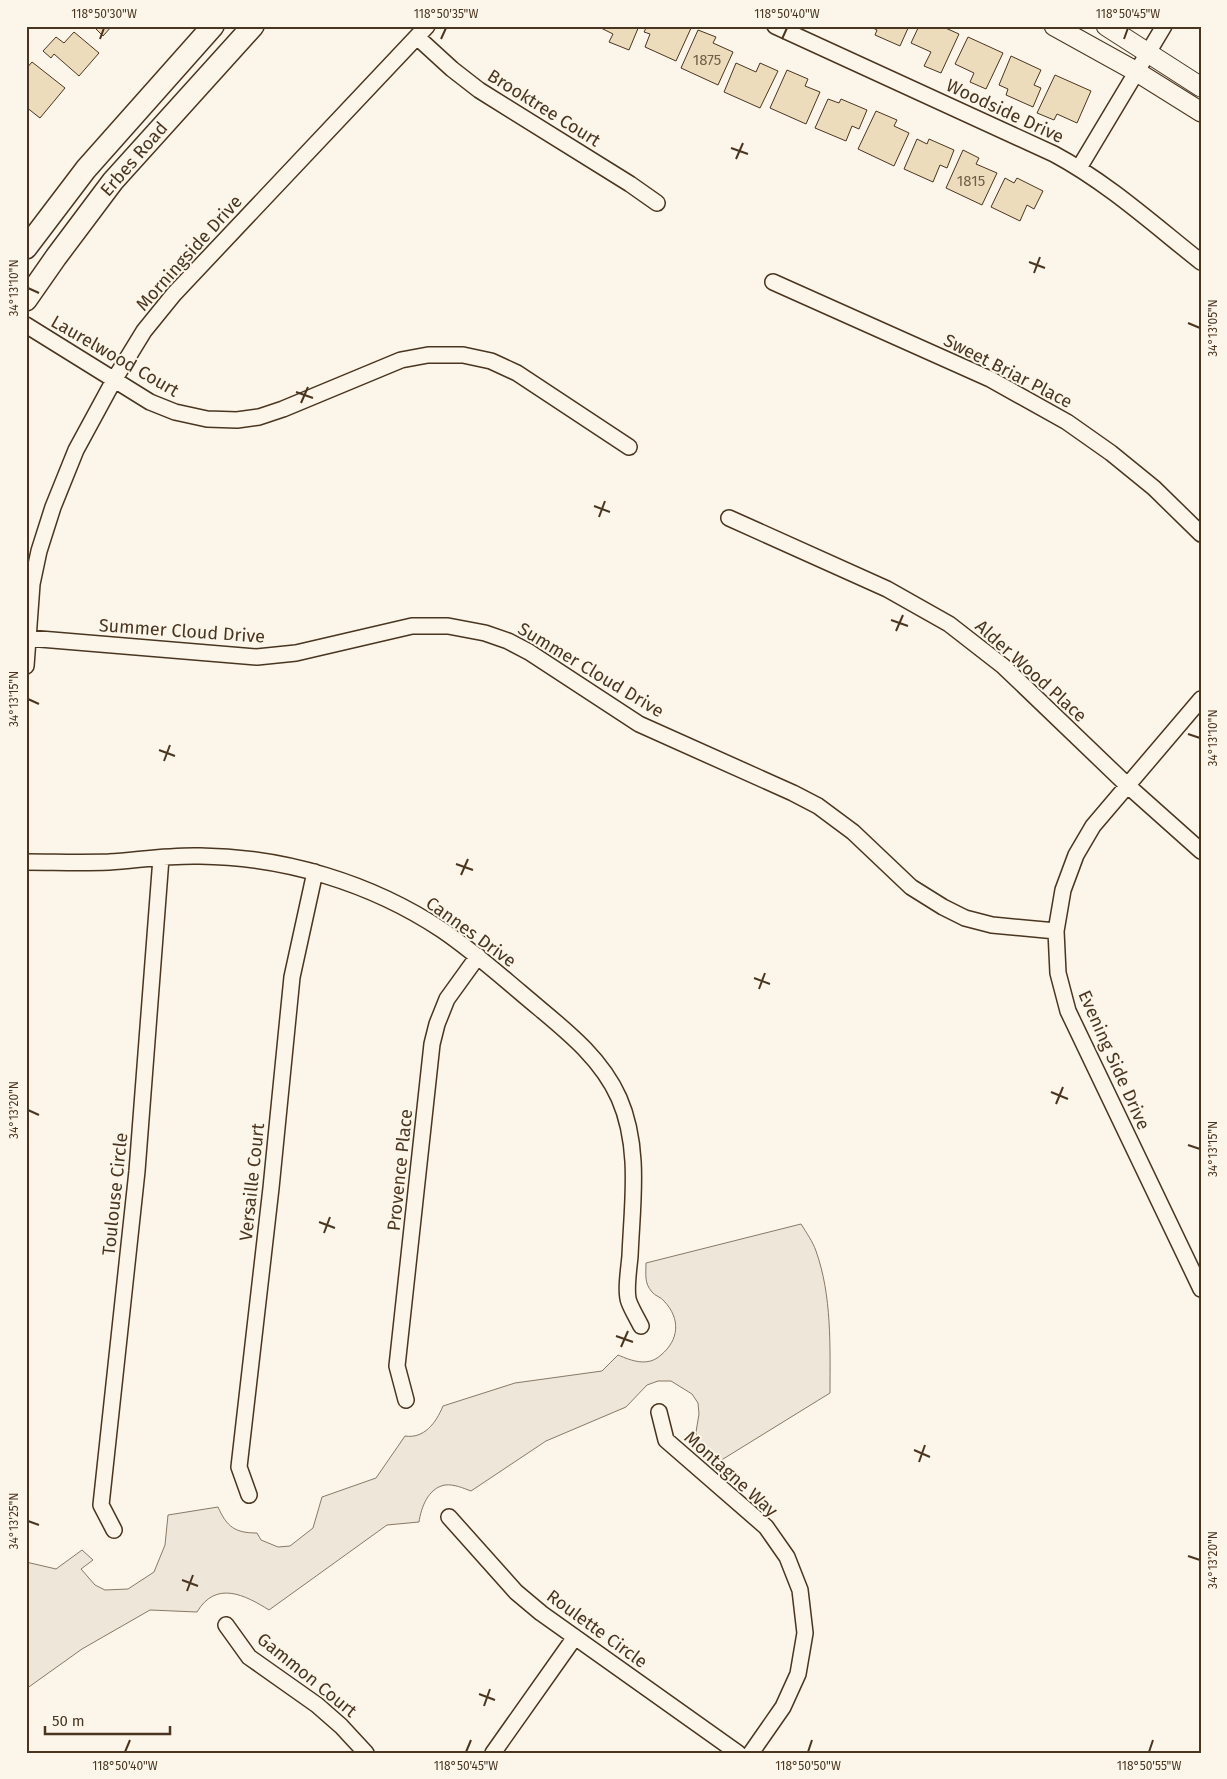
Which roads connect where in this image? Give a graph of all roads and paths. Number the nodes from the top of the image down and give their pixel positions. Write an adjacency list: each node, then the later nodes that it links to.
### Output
1 (213, 26): 14 (main road, Erbes Road)
2 (252, 26): 17 (main road, Erbes Road)
3 (775, 26): 12 (street, Woodside Drive)
4 (1054, 26): 9 (street)
5 (1106, 26): 8 (street)
6 (1164, 26): 8 (street)
7 (422, 31): 13 (street, Brooktree Court); 19 (street, Morningside Drive)
8 (1149, 52): 9 (street); 10 (street)
9 (1137, 72): 11 (street); 12 (street)
10 (1201, 87)
11 (1201, 112)
12 (1079, 168): 15 (street, Woodside Drive)
13 (657, 204)
14 (26, 248)
15 (1201, 262)
16 (772, 282): 22 (street, Sweet Briar Place)
17 (26, 300)
18 (26, 325): 19 (street, Laurelwood Court)
19 (114, 380): 20 (street, Laurelwood Court); 23 (street, Morningside Drive)
20 (629, 447)
21 (729, 518): 26 (street, Alder Wood Place)
22 (1201, 534)
23 (28, 638): 24 (street, Morningside Drive); 31 (street, Summer Cloud Drive)
24 (26, 666)
25 (1201, 699): 26 (street, Evening Side Drive)
26 (1127, 786): 27 (street, Alder Wood Place); 31 (street, Evening Side Drive)
27 (1201, 851)
28 (161, 858): 29 (street, Cannes Drive); 30 (street, Cannes Drive); 39 (street, Toulouse Circle)
29 (26, 862)
30 (315, 872): 32 (street, Cannes Drive); 37 (street, Versaille Court)
31 (1056, 931): 33 (street, Evening Side Drive)
32 (478, 956): 34 (street, Cannes Drive); 35 (street, Provence Place)
33 (1201, 1289)
34 (641, 1326)
35 (406, 1400)
36 (659, 1412): 45 (street, Montagne Way)
37 (249, 1495)
38 (449, 1517): 41 (street, Roulette Circle)
39 (114, 1530)
40 (226, 1625): 42 (street, Gammon Court)
41 (575, 1637): 43 (street); 44 (street, Roulette Circle)
42 (366, 1753)
43 (493, 1753)
44 (738, 1753)
45 (752, 1753)

